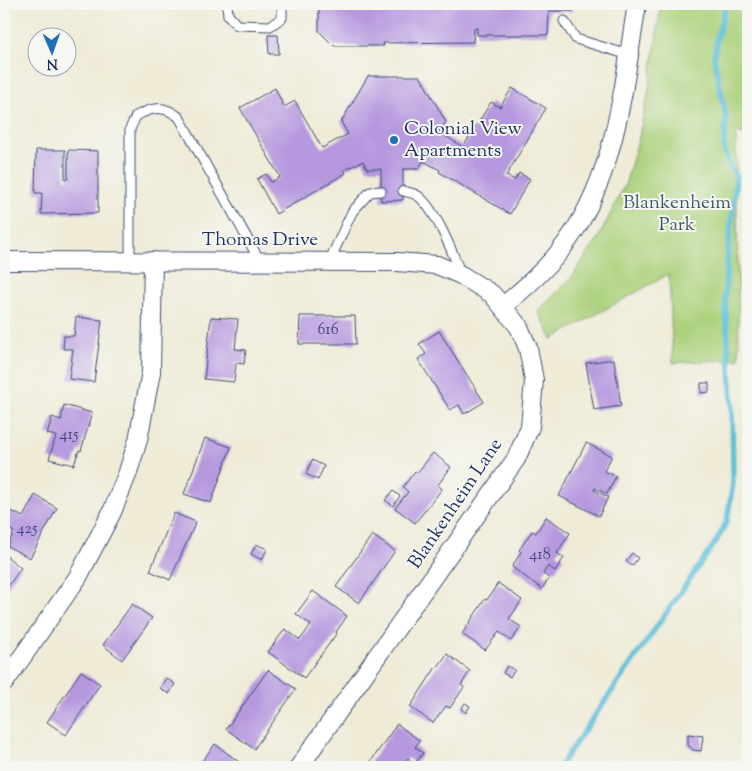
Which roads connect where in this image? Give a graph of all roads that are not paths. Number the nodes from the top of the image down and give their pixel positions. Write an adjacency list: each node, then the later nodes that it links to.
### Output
1 (227, 4): 2 (lane)
2 (282, 4)
3 (637, 4): 5 (street)
4 (564, 21): 5 (lane)
5 (629, 55): 14 (street)
6 (403, 190): 13 (lane)
7 (381, 191): 12 (lane)
8 (4, 261): 9 (street, Thomas Drive)
9 (130, 261): 10 (street, Thomas Drive); 11 (lane)
10 (153, 261): 11 (street, Thomas Drive); 15 (street)
11 (260, 261): 12 (street, Thomas Drive)
12 (329, 262): 13 (street, Thomas Drive)
13 (461, 275): 14 (street, Thomas Drive)
14 (504, 306): 16 (street, Blankenheim Lane)
15 (4, 683)
16 (299, 767)

